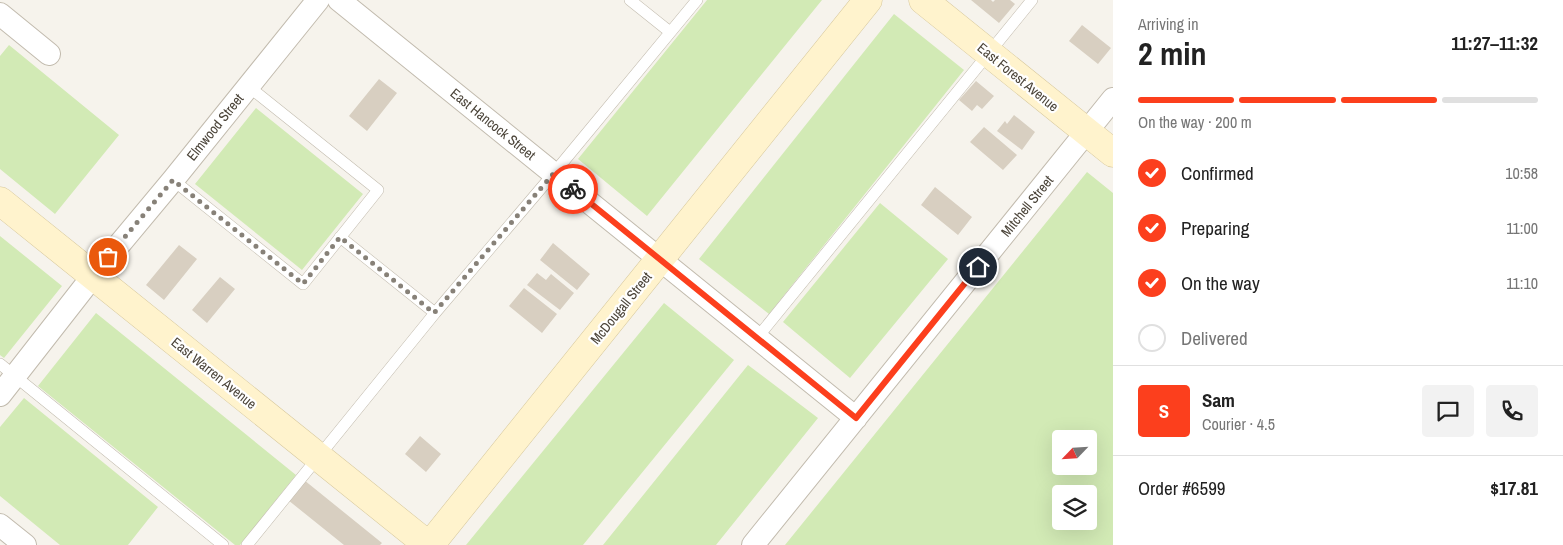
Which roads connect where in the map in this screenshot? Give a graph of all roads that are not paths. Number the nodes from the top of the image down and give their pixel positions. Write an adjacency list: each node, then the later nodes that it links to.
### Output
1 (318, 0): 12 (street, Elmwood Street)
2 (339, 0): 16 (street, East Hancock Street)
3 (630, 0): 9 (lane)
4 (697, 0): 9 (lane)
5 (868, 0): 20 (main road, McDougall Street)
6 (923, 0): 10 (main road, East Forest Avenue)
7 (1032, 0): 10 (lane)
8 (0, 14): 11 (street)
9 (670, 32): 16 (lane)
10 (989, 53): 14 (main road, East Forest Avenue); 23 (lane)
11 (49, 54)
12 (248, 86): 17 (street, Elmwood Street); 19 (lane)
13 (1113, 99): 14 (street, Mitchell Street)
14 (1087, 132): 15 (main road, East Forest Avenue); 26 (street, Mitchell Street)
15 (1113, 153)
16 (554, 173): 20 (street, East Hancock Street); 22 (lane)
17 (173, 180): 19 (lane); 21 (street, Elmwood Street)
18 (0, 201): 21 (main road, East Warren Avenue)
19 (340, 237): 22 (lane)
20 (659, 260): 23 (street, East Hancock Street); 32 (main road, McDougall Street)
21 (93, 276): 24 (street, Elmwood Street); 27 (main road, East Warren Avenue)
22 (434, 313): 27 (lane)
23 (757, 338): 26 (street, East Hancock Street)
24 (8, 370): 25 (street, Elmwood Street); 30 (lane)
25 (0, 395)
26 (856, 418): 33 (street, Mitchell Street)
27 (318, 456): 31 (lane); 32 (main road, East Warren Avenue)
28 (0, 525): 29 (street)
29 (25, 545)
30 (223, 545)
31 (247, 545)
32 (429, 545)
33 (753, 545)

